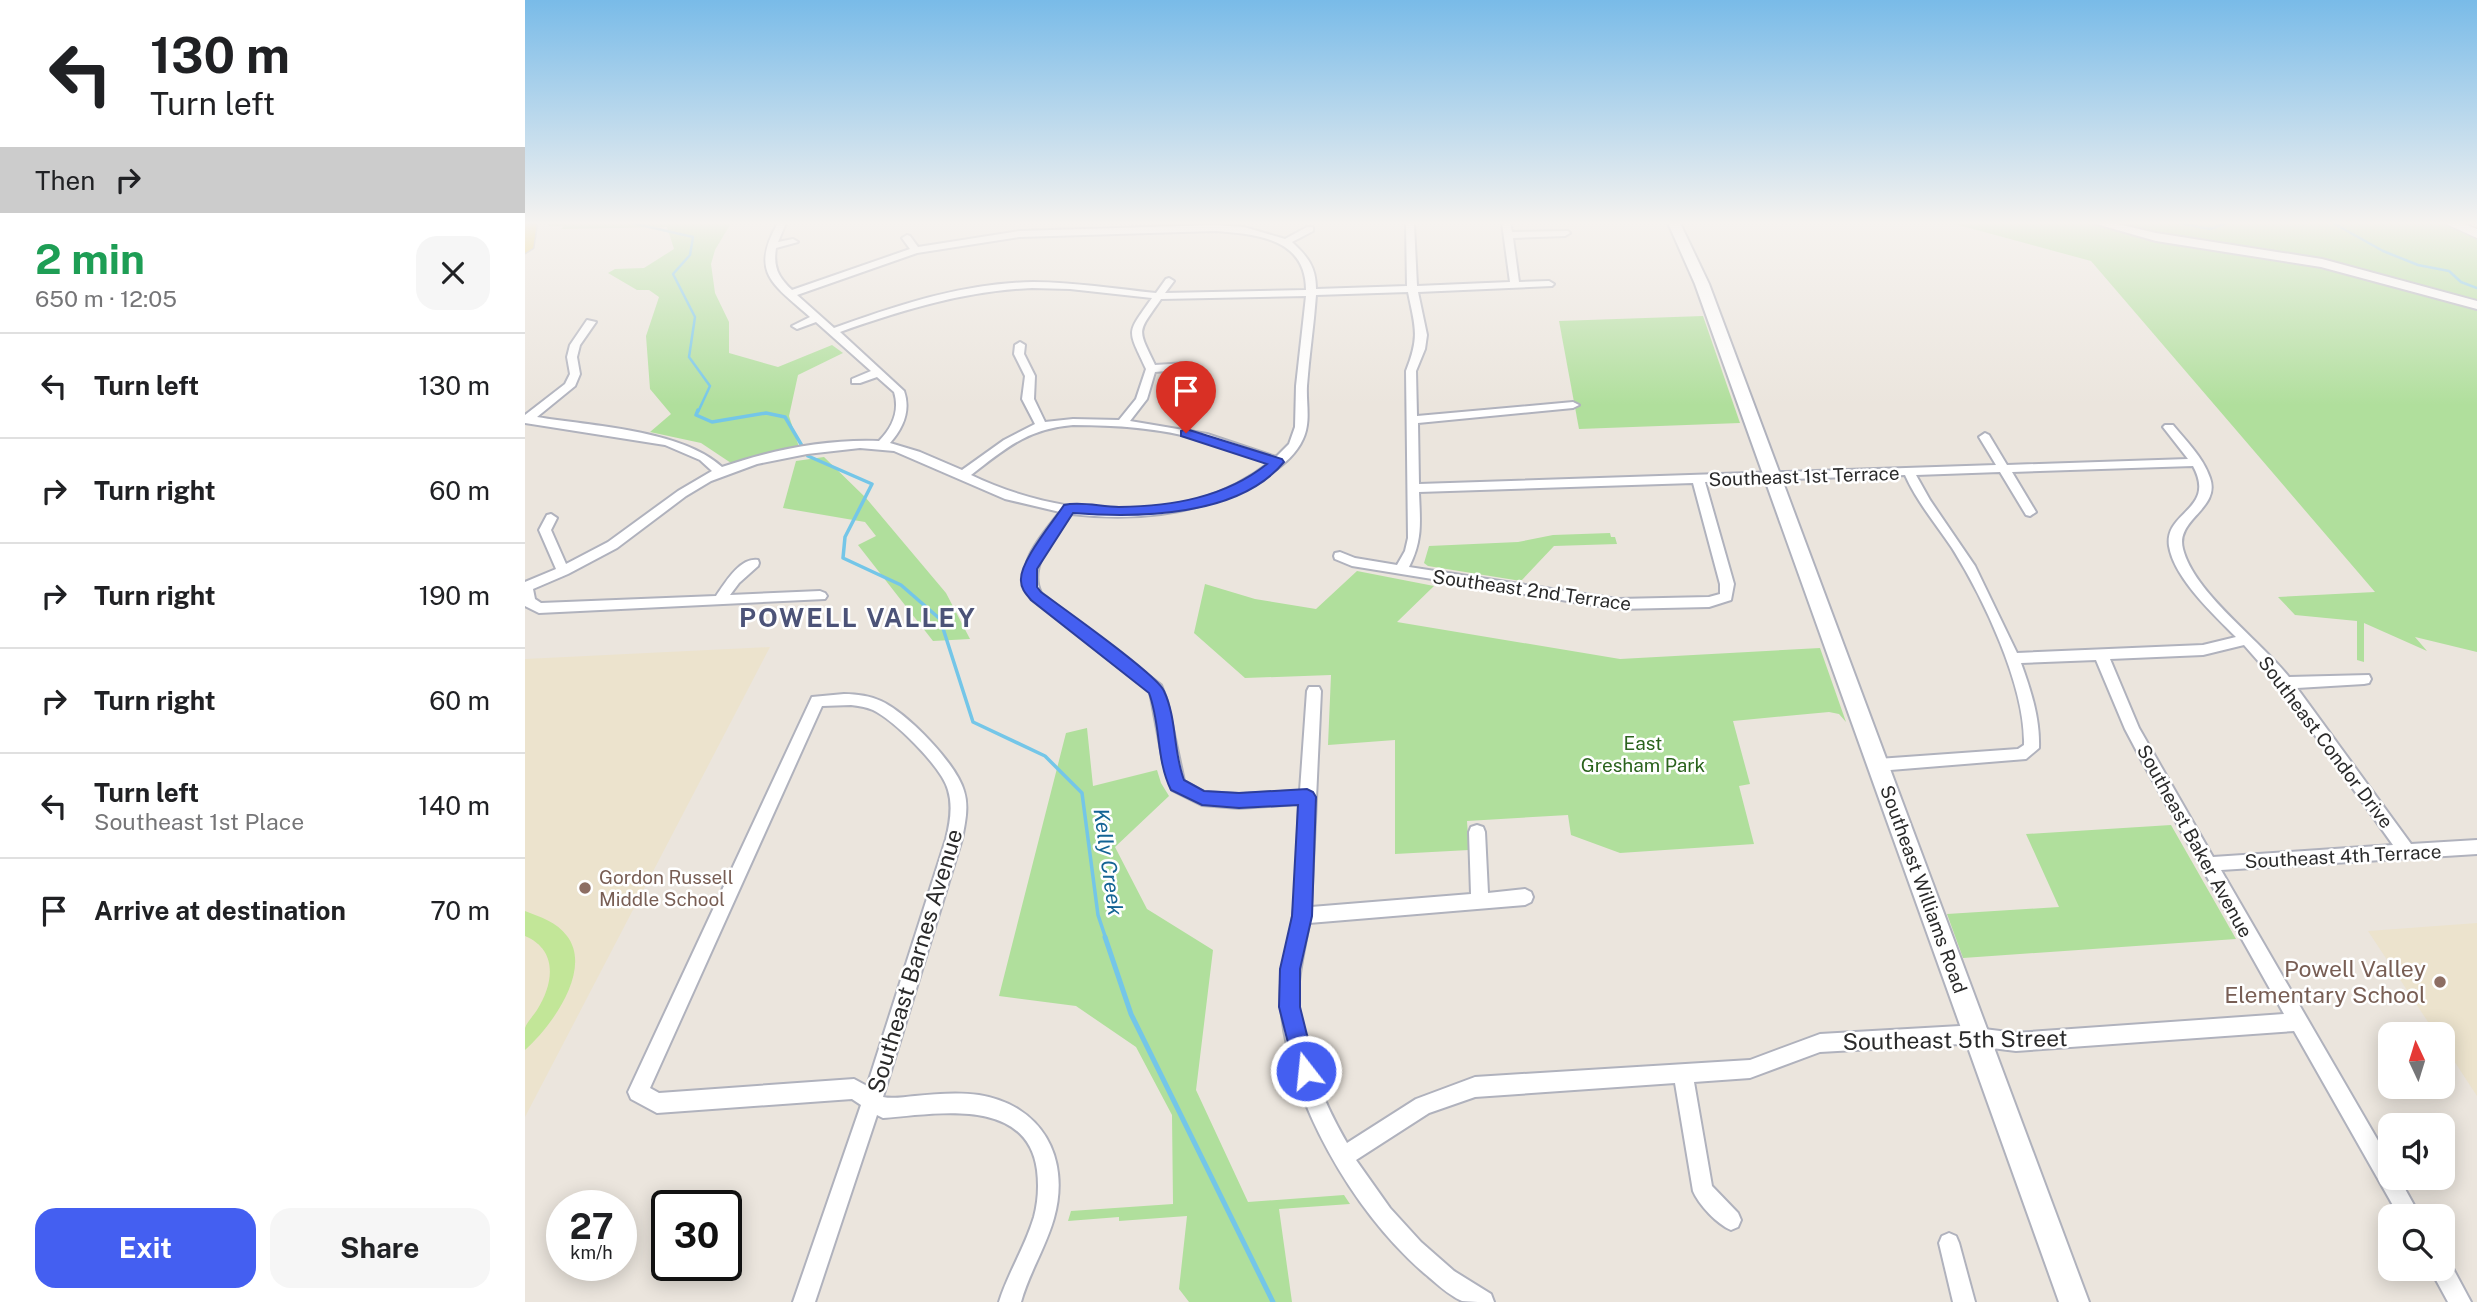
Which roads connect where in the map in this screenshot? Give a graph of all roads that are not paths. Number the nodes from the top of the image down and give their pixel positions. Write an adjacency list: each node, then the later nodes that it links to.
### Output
1 (781, 284): 12 (street)
2 (819, 284): 12 (street)
3 (1167, 284): 13 (street)
4 (1311, 284): 11 (street)
5 (1412, 284): 10 (street)
6 (1549, 284): 9 (street)
7 (1701, 284): 38 (street, Southeast Williams Road)
8 (2401, 284): 14 (street)
9 (1515, 285): 10 (street)
10 (1412, 288): 11 (street); 26 (street)
11 (1310, 292): 13 (street); 32 (street)
12 (790, 294): 15 (street)
13 (1159, 297): 18 (street); 21 (street)
14 (2477, 305)
15 (818, 317): 17 (street); 18 (street)
16 (591, 321): 25 (street)
17 (796, 326)
18 (834, 331): 22 (street)
19 (1020, 345): 28 (street)
20 (1187, 366): 21 (street)
21 (1151, 369): 27 (street)
22 (879, 372): 23 (street); 31 (street)
23 (856, 382)
24 (1573, 405): 26 (street)
25 (526, 419): 35 (street)
26 (1413, 420): 40 (street)
27 (1121, 425): 28 (street); 32 (street)
28 (1041, 426): 37 (street)
29 (2169, 427): 33 (street)
30 (1985, 437): 34 (street)
31 (883, 443): 35 (street); 37 (street)
32 (1277, 462): 41 (street)
33 (2195, 462): 34 (street, Southeast 1st Terrace); 51 (street, Southeast Condor Drive)
34 (2003, 468): 36 (street, Southeast 1st Terrace); 42 (street)
35 (720, 472): 47 (street)
36 (1909, 472): 38 (street, Southeast 1st Terrace); 53 (street)
37 (962, 476): 41 (street)
38 (1772, 476): 39 (street, Southeast 1st Terrace); 57 (street, Southeast Williams Road)
39 (1697, 479): 40 (street, Southeast 1st Terrace); 46 (street, Southeast 2nd Terrace)
40 (1414, 488): 46 (street)
41 (1069, 508): 58 (street)
42 (2030, 512)
43 (551, 518): 47 (street)
44 (1340, 556): 46 (street, Southeast 2nd Terrace)
45 (753, 562): 50 (street)
46 (1401, 570)
47 (563, 571): 48 (street)
48 (525, 587): 50 (street)
49 (820, 596): 50 (street)
50 (719, 601)
51 (2246, 639): 52 (street); 55 (street, Southeast Condor Drive)
52 (2101, 655): 53 (street); 62 (street, Southeast Baker Avenue)
53 (2013, 659): 57 (street)
54 (2364, 679): 55 (street)
55 (2285, 683): 61 (street, Southeast Condor Drive)
56 (1314, 691): 58 (street)
57 (1878, 765): 67 (street, Southeast Williams Road)
58 (1307, 797): 65 (street)
59 (1477, 832): 64 (street)
60 (2477, 847): 61 (street, Southeast 4th Terrace)
61 (2407, 852): 62 (street, Southeast 4th Terrace)
62 (2209, 864): 66 (street, Southeast Baker Avenue)
63 (1525, 897): 64 (street)
64 (1480, 901): 65 (street)
65 (1302, 916): 70 (street)
66 (2297, 1022): 67 (street, Southeast 5th Street); 71 (street, Southeast Baker Avenue)
67 (1978, 1037): 68 (street, Southeast 5th Street); 79 (street, Southeast Williams Road)
68 (1683, 1073): 70 (street, Southeast 5th Street); 72 (street)
69 (872, 1101): 69 (street, Southeast Barnes Avenue); 75 (street, Southeast Barnes Avenue); 76 (street)
70 (1344, 1157): 77 (street)
71 (2403, 1204)
72 (1731, 1220)
73 (1949, 1243): 78 (street)
74 (2448, 1281): 80 (street)
75 (804, 1302)
76 (1010, 1302)
77 (1483, 1302)
78 (1964, 1302)
79 (2074, 1302)
80 (2460, 1302)

